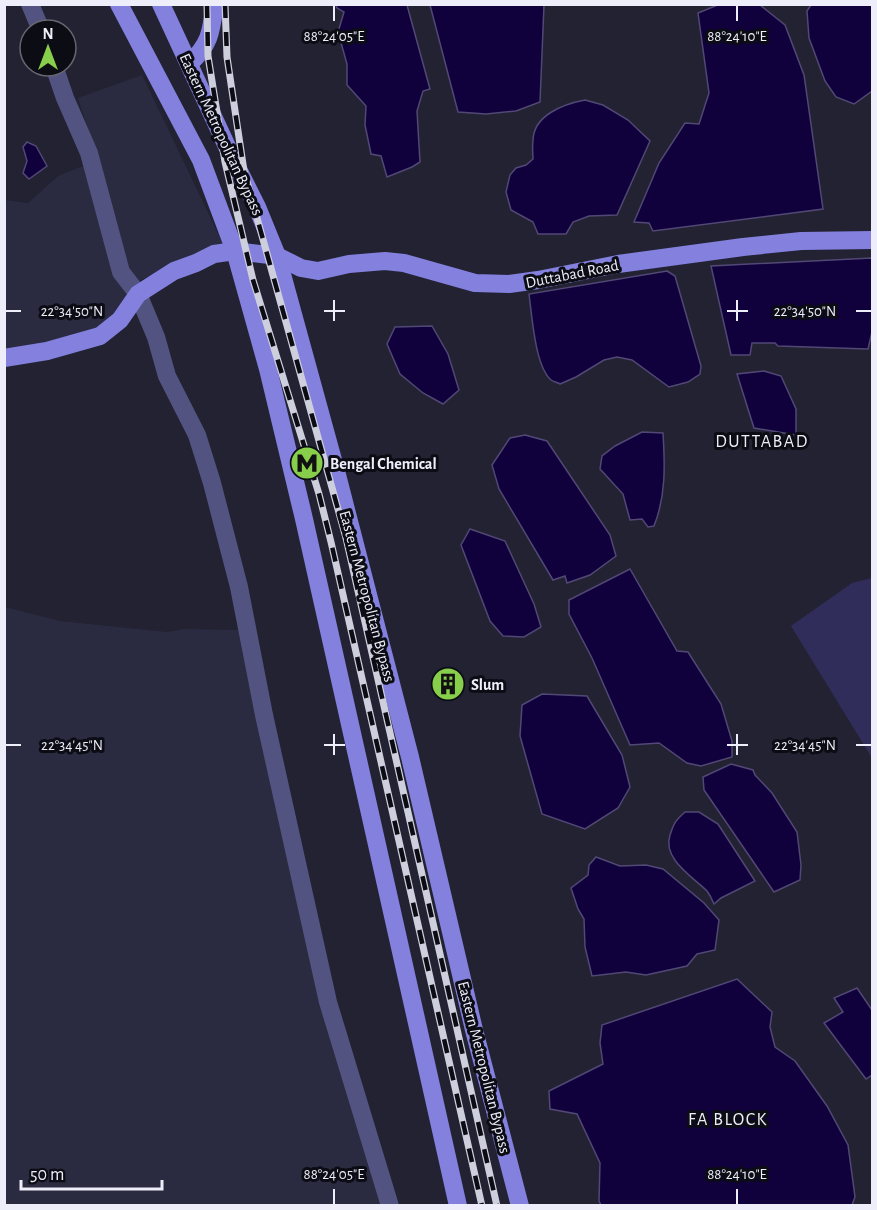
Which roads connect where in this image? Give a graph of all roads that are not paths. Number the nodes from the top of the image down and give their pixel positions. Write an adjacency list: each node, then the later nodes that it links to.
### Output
1 (30, 4): 5 (street)
2 (119, 4): 9 (main road, Eastern Metropolitan Bypass)
3 (161, 4): 6 (main road, Eastern Metropolitan Bypass)
4 (215, 4): 6 (main road)
5 (36, 18)
6 (189, 64): 10 (main road, Eastern Metropolitan Bypass)
7 (58, 78): 11 (street)
8 (873, 240): 10 (main road, Duttabad Road)
9 (235, 251): 10 (main road, Duttabad Road); 11 (main road); 14 (main road, Eastern Metropolitan Bypass)
10 (277, 256): 15 (main road, Eastern Metropolitan Bypass)
11 (138, 294): 12 (main road); 13 (street)
12 (4, 358)
13 (390, 1206)
14 (458, 1206)
15 (520, 1206)

